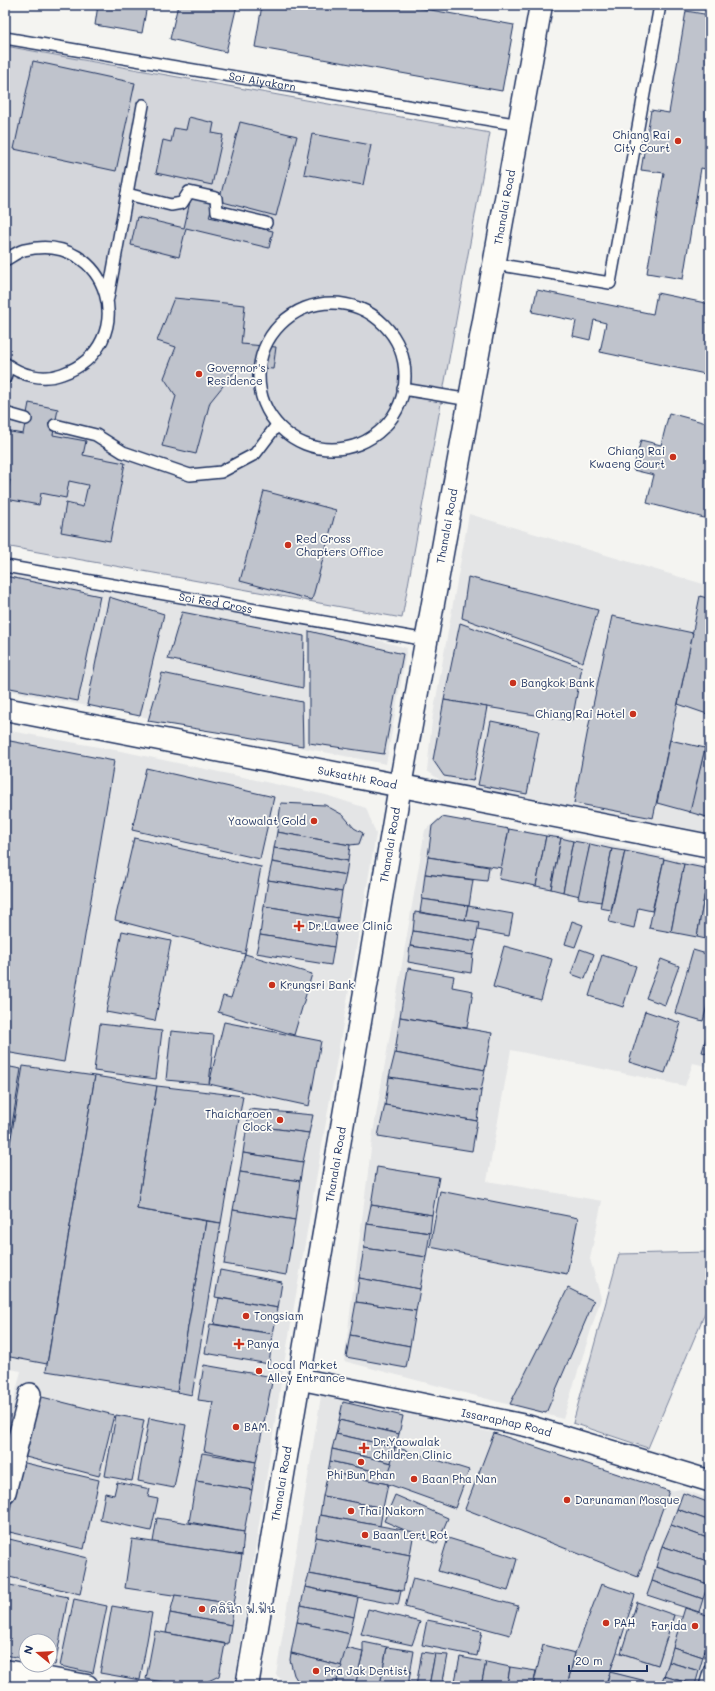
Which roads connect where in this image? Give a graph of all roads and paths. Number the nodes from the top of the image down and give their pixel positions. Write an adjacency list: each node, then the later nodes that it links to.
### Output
1 (541, 5): 5 (street, Thanalai Road)
2 (660, 5): 9 (lane)
3 (5, 38): 5 (lane, Soi Aiyakarn)
4 (143, 105): 6 (lane)
5 (520, 125): 9 (street, Thanalai Road)
6 (127, 194): 7 (lane); 10 (lane)
7 (266, 223)
8 (5, 260): 10 (lane)
9 (495, 264): 14 (street, Thanalai Road)
10 (108, 299): 11 (lane)
11 (7, 365): 12 (lane)
12 (5, 378)
13 (403, 389): 14 (lane); 18 (lane); 18 (lane)
14 (470, 400): 20 (street, Thanalai Road)
15 (5, 414): 16 (lane)
16 (26, 419)
17 (55, 425): 18 (lane)
18 (277, 425)
19 (5, 566): 20 (lane, Soi Red Cross)
20 (427, 640): 22 (street, Thanalai Road)
21 (5, 709): 22 (street, Suksathit Road)
22 (400, 786): 23 (street, Suksathit Road); 24 (street, Thanalai Road)
23 (710, 846)
24 (300, 1379): 26 (street, Issaraphap Road); 32 (street, Thanalai Road)
25 (30, 1394): 27 (street)
26 (710, 1481)
27 (5, 1492)
28 (710, 1668): 33 (lane)
29 (5, 1671): 30 (street)
30 (47, 1682): 31 (street)
31 (87, 1686)
32 (247, 1686)
33 (705, 1686)

